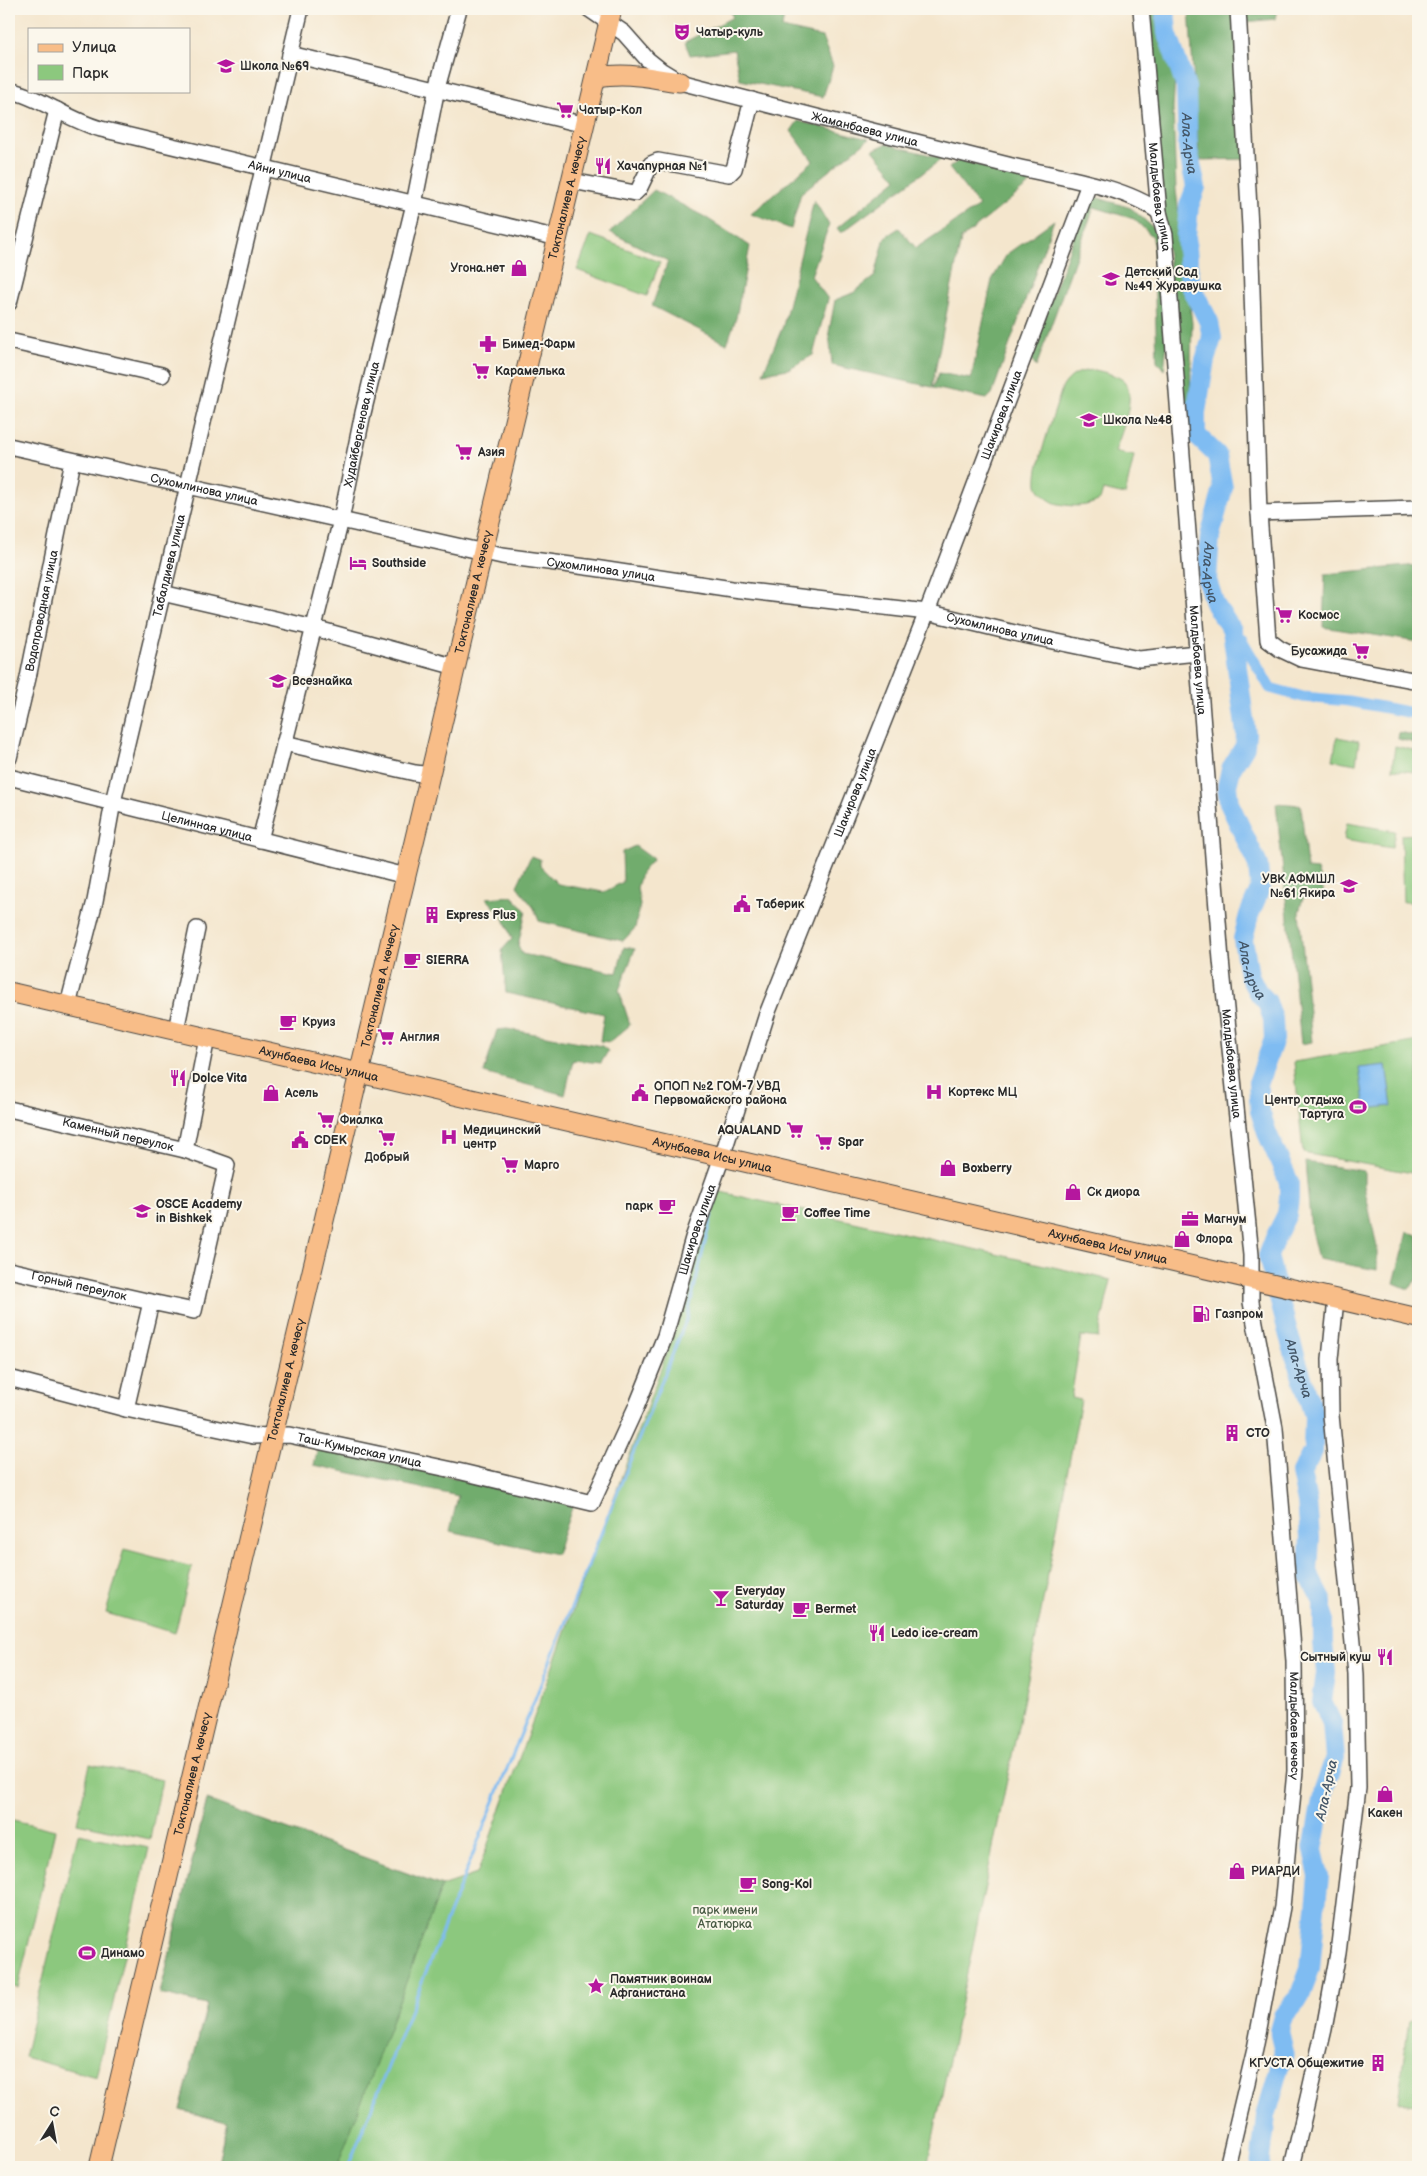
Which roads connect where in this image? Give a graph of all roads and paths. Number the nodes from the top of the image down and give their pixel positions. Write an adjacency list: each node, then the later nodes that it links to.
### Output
1 (301, 9): 7 (street, Табалдиева улица)
2 (459, 9): 10 (street, Худайбергенова улица)
3 (589, 9): 6 (street, Жаманбаева улица)
4 (1141, 9): 19 (street, Малдыбаева улица)
5 (1238, 9): 28 (street)
6 (611, 15): 8 (main road, Токтоналиев А. көчөсү); 9 (street, Жаманбаева улица)
7 (290, 54): 10 (street); 15 (street, Табалдиева улица)
8 (596, 77): 9 (main road); 14 (main road, Токтоналиев А. көчөсү)
9 (680, 82): 12 (street, Жаманбаева улица)
10 (437, 88): 14 (street); 18 (street, Худайбергенова улица)
11 (9, 90): 13 (street, Айни улица)
12 (752, 100): 16 (street); 17 (street, Жаманбаева улица)
13 (57, 110): 15 (street, Айни улица); 21 (street)
14 (585, 125): 16 (main road, Токтоналиев А. көчөсү)
15 (263, 168): 18 (street, Айни улица); 26 (street, Табалдиева улица)
16 (572, 181): 20 (main road, Токтоналиев А. көчөсү)
17 (1089, 184): 19 (street, Жаманбаева улица); 32 (street, Шакирова улица)
18 (414, 204): 20 (street, Айни улица); 29 (street, Худайбергенова улица)
19 (1159, 212): 34 (street, Малдыбаева улица)
20 (558, 238): 30 (main road, Токтоналиев А. көчөсү)
21 (9, 303)
22 (9, 341): 23 (street)
23 (162, 375)
24 (9, 446): 25 (street, Сухомлинова улица)
25 (72, 461): 26 (street, Сухомлинова улица); 38 (street, Водопроводная улица)
26 (188, 487): 29 (street, Сухомлинова улица); 31 (street, Табалдиева улица)
27 (1418, 508): 28 (street)
28 (1259, 513): 36 (street)
29 (341, 520): 30 (street, Сухомлинова улица); 33 (street, Худайбергенова улица)
30 (483, 553): 32 (street, Сухомлинова улица); 35 (main road, Токтоналиев А. көчөсү)
31 (162, 594): 33 (street); 41 (street, Табалдиева улица)
32 (927, 612): 34 (street, Сухомлинова улица); 52 (street, Шакирова улица)
33 (314, 628): 35 (street); 37 (street, Худайбергенова улица)
34 (1197, 653): 55 (street, Малдыбаева улица)
35 (456, 667): 39 (main road, Токтоналиев А. көчөсү)
36 (1418, 681)
37 (284, 743): 39 (street); 42 (street, Худайбергенова улица)
38 (9, 758)
39 (430, 775): 43 (main road, Токтоналиев А. көчөсү)
40 (9, 777): 41 (street, Целинная улица)
41 (113, 802): 42 (street, Целинная улица); 46 (street, Табалдиева улица)
42 (260, 840): 43 (street, Целинная улица)
43 (406, 876): 49 (main road, Токтоналиев А. көчөсү)
44 (197, 930): 47 (street)
45 (9, 992): 46 (main road, Ахунбаева Исы улица)
46 (68, 1005): 47 (main road, Ахунбаева Исы улица)
47 (176, 1030): 48 (main road, Ахунбаева Исы улица)
48 (207, 1038): 49 (main road, Ахунбаева Исы улица); 51 (street)
49 (360, 1072): 52 (main road, Ахунбаева Исы улица); 61 (main road, Токтоналиев А. көчөсү)
50 (9, 1109): 51 (street, Каменный переулок)
51 (185, 1150): 53 (street, Каменный переулок)
52 (722, 1157): 55 (main road, Ахунбаева Исы улица); 62 (street, Шакирова улица)
53 (227, 1165): 57 (street, Горный переулок)
54 (9, 1270): 57 (street, Горный переулок)
55 (1258, 1282): 56 (main road, Ахунбаева Исы улица); 64 (street, Малдыбаев көчөсү)
56 (1336, 1300): 58 (main road, Ахунбаева Исы улица); 65 (street)
57 (151, 1302): 60 (street)
58 (1418, 1318)
59 (9, 1378): 60 (street, Таш-Кумырская улица)
60 (126, 1409): 61 (street, Таш-Кумырская улица)
61 (273, 1435): 62 (street, Таш-Кумырская улица); 63 (main road, Токтоналиев А. көчөсү)
62 (592, 1503)
63 (99, 2167)
64 (1227, 2167)
65 (1292, 2167)

